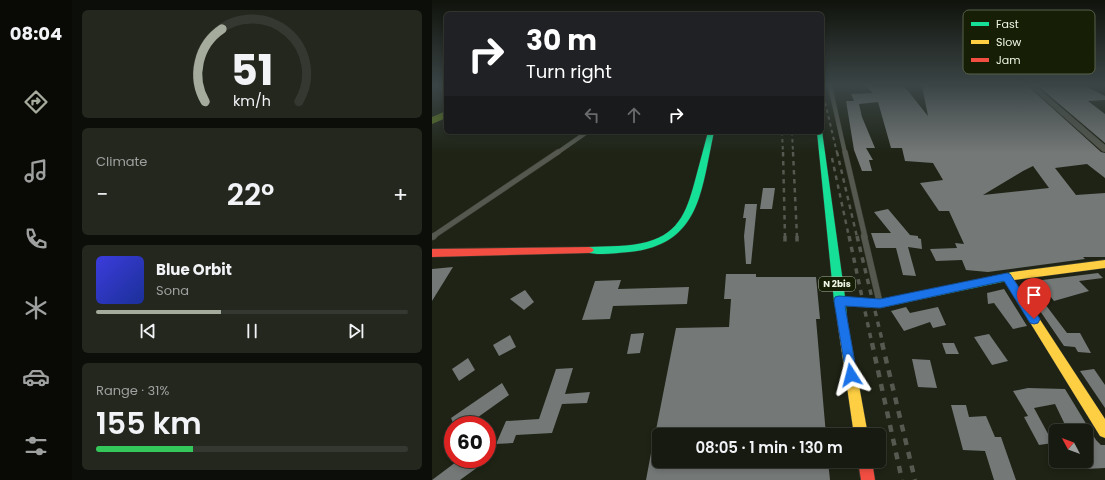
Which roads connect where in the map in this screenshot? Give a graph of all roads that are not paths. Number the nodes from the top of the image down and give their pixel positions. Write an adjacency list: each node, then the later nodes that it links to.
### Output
1 (835, 108): 12 (lane)
2 (1058, 108): 6 (street)
3 (584, 134): 7 (lane)
4 (711, 134): 8 (street)
5 (820, 134): 11 (street, N 2bis)
6 (1105, 149)
7 (432, 237)
8 (432, 253)
9 (1105, 264): 10 (street)
10 (1007, 277): 12 (street); 14 (street)
11 (839, 301): 12 (street); 13 (street, N 2bis)
12 (880, 304)
13 (860, 428)
14 (1105, 431)
15 (866, 468): 16 (street)
16 (868, 480)

